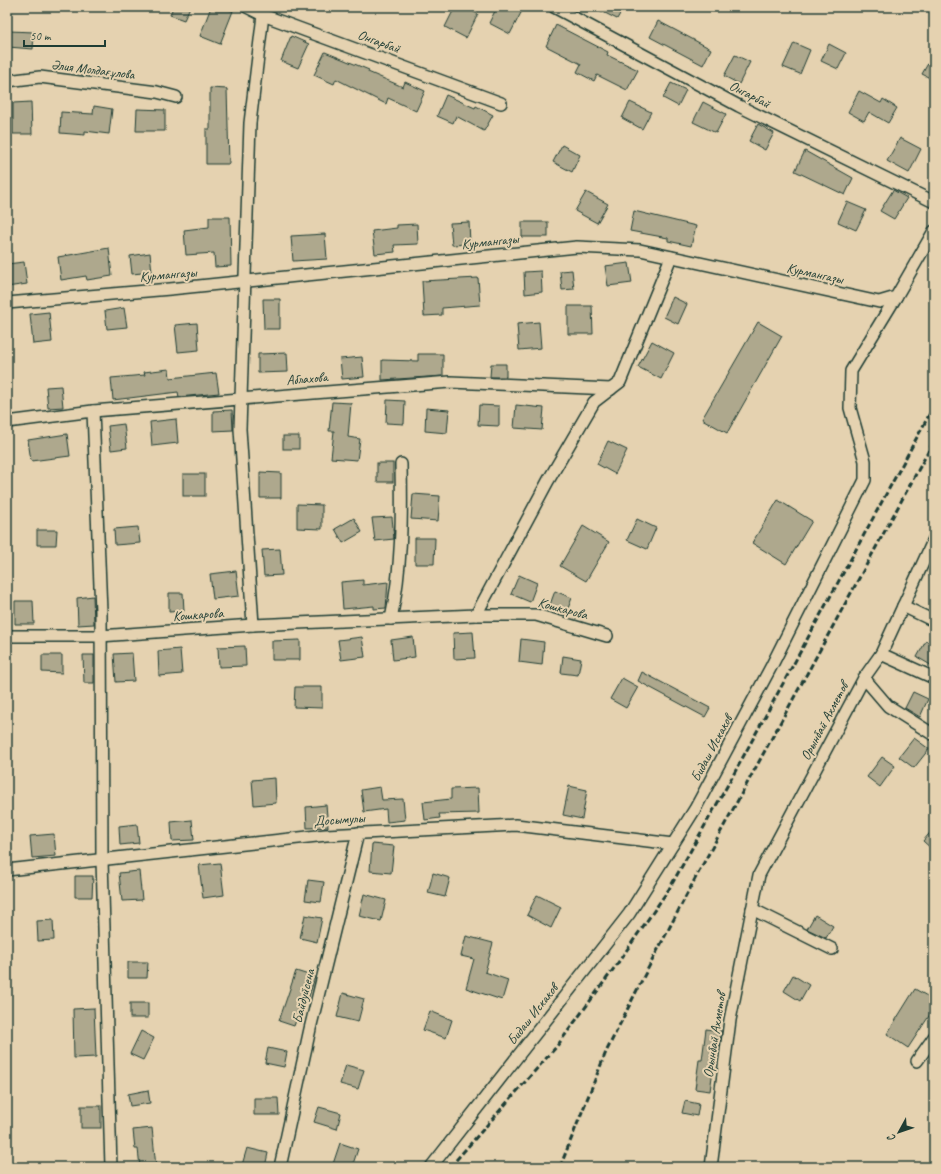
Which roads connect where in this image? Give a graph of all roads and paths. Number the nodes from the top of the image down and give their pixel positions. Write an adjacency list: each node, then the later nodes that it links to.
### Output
1 (247, 7): 3 (street, Онгарбай)
2 (554, 7): 7 (street, Онгарбай)
3 (263, 15): 6 (street, Онгарбай); 10 (street)
4 (7, 81): 5 (street, Әлия Молдағұлова)
5 (176, 97)
6 (501, 103)
7 (934, 202)
8 (934, 231): 11 (street)
9 (671, 257): 10 (street, Курмангазы); 11 (street, Курмангазы); 13 (street)
10 (245, 281): 12 (street, Курмангазы); 14 (street)
11 (896, 297): 32 (street, Бидаш Искаков)
12 (7, 303)
13 (611, 389): 14 (street, Аблахова); 20 (street)
14 (241, 398): 15 (street, Аблахова); 23 (street)
15 (93, 411): 16 (street, Аблахова); 25 (street)
16 (7, 422)
17 (401, 464): 21 (street)
18 (934, 539): 19 (street, Орынбай Ахметов)
19 (903, 606): 22 (street); 27 (street, Орынбай Ахметов)
20 (476, 615): 21 (street, Кошкарова); 26 (street, Кошкарова)
21 (391, 619): 23 (street, Кошкарова)
22 (934, 621)
23 (253, 625): 25 (street, Кошкарова)
24 (7, 636): 25 (street, Кошкарова)
25 (100, 636): 33 (street)
26 (607, 636)
27 (881, 654): 28 (street, Орынбай Ахметов); 29 (street)
28 (864, 678): 30 (street, Орынбай Ахметов); 35 (street, Орынбай Ахметов)
29 (934, 678)
30 (934, 735)
31 (358, 833): 32 (street, Досымулы); 33 (street, Досымулы); 40 (street, Байдуйсена)
32 (673, 844): 41 (street, Бидаш Искаков)
33 (102, 860): 34 (street, Досымулы); 39 (street)
34 (7, 870)
35 (752, 909): 36 (street); 42 (street, Орынбай Ахметов)
36 (832, 949)
37 (934, 1036): 38 (street)
38 (917, 1061)
39 (111, 1167)
40 (280, 1167)
41 (431, 1167)
42 (712, 1167)

